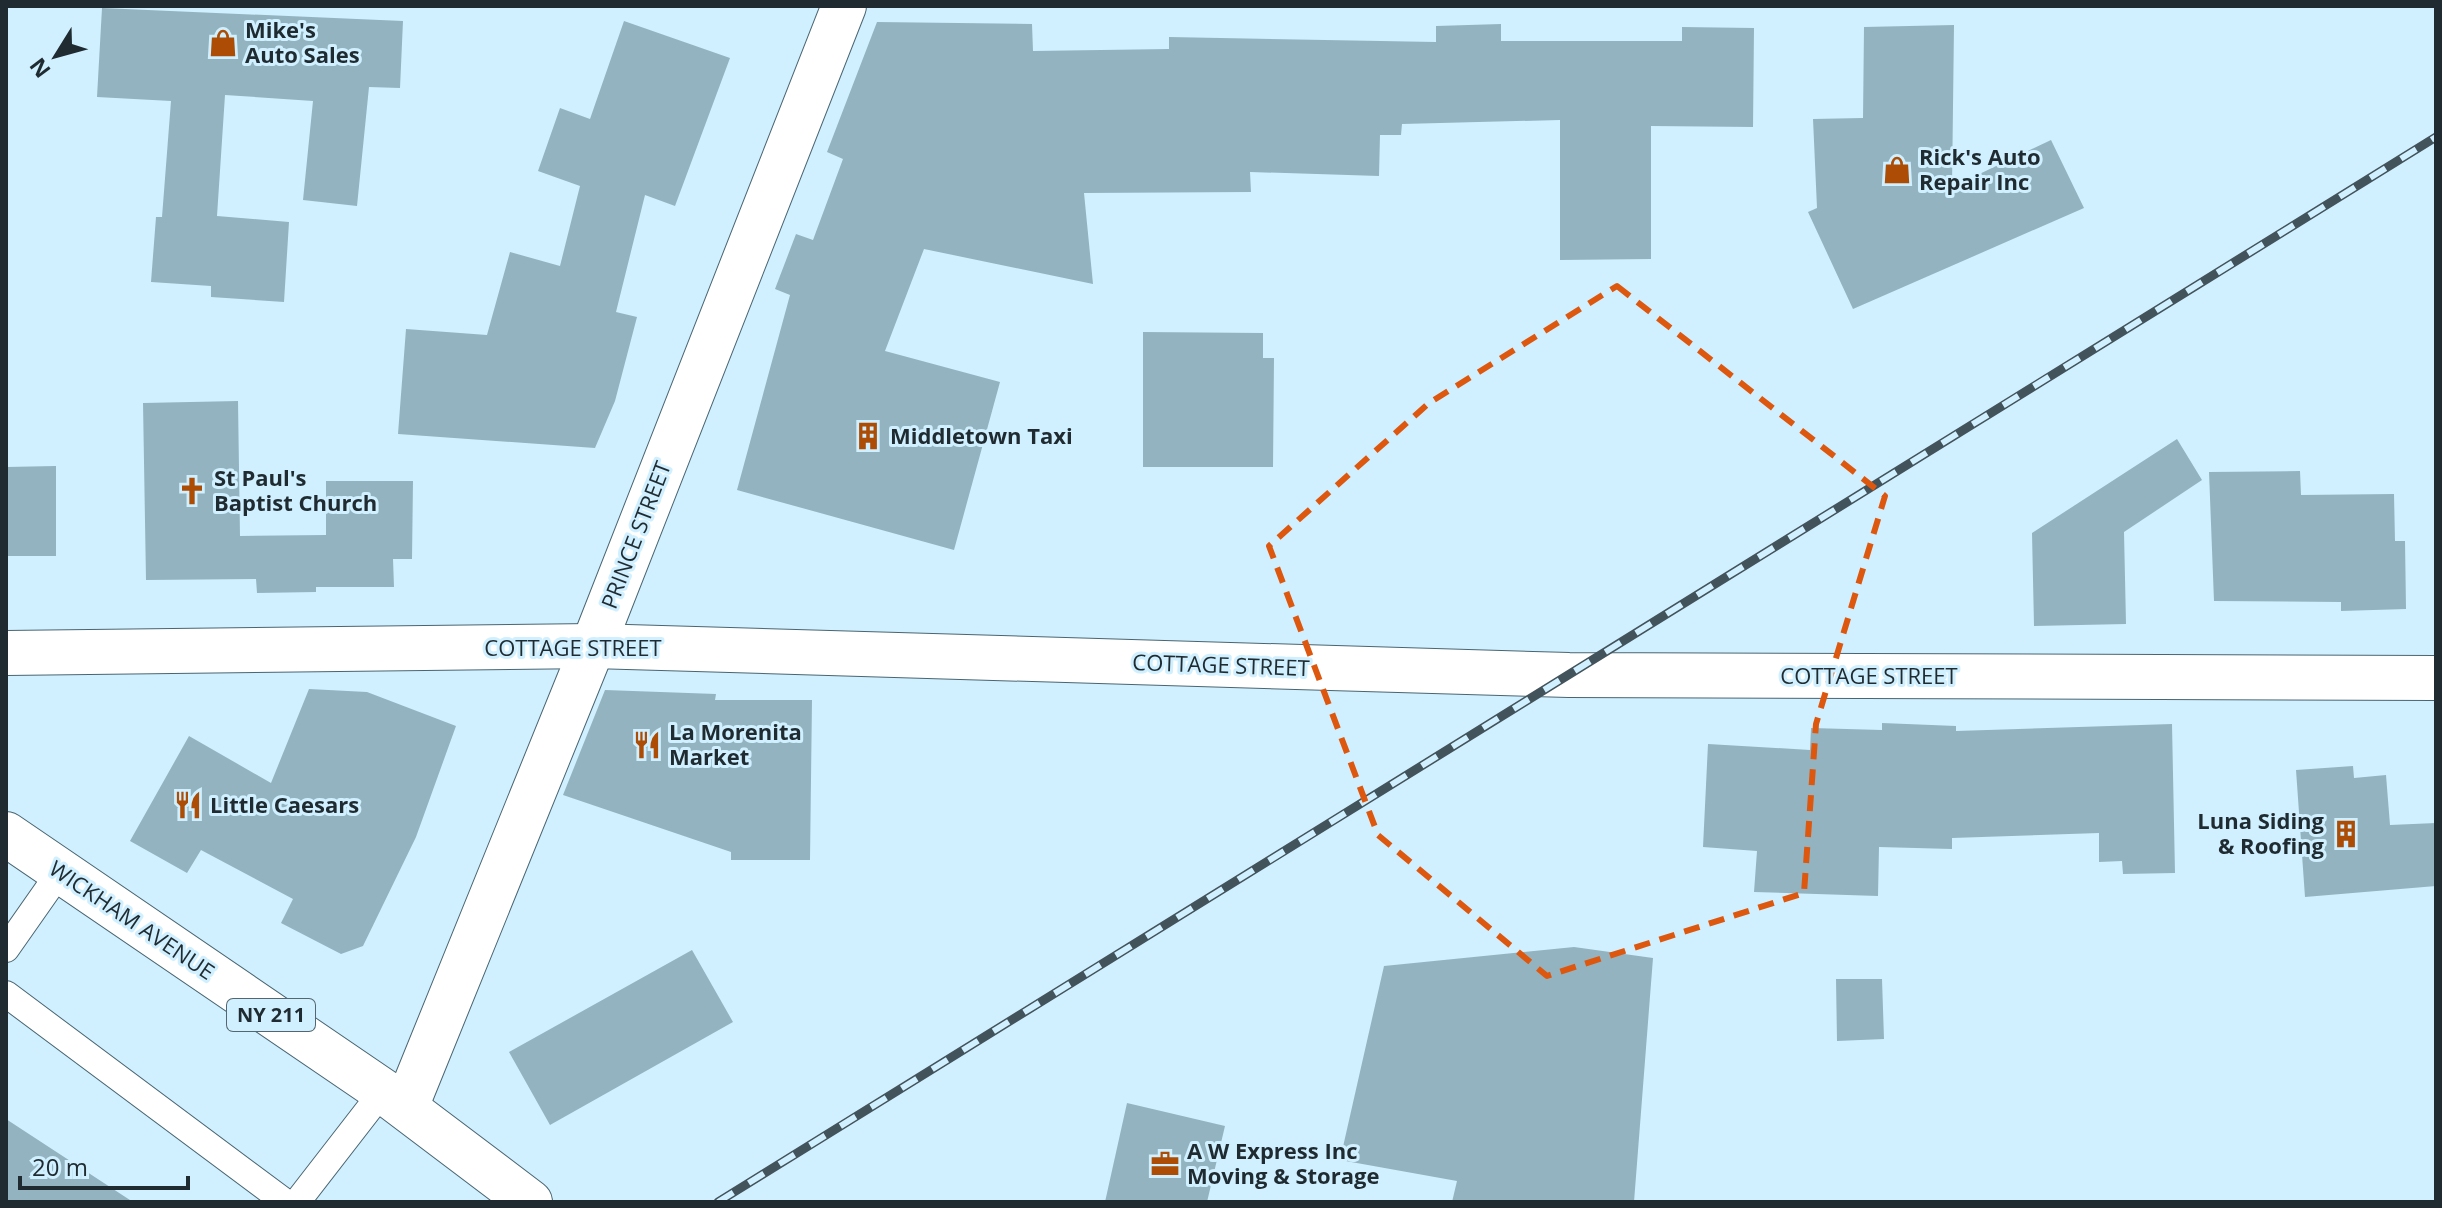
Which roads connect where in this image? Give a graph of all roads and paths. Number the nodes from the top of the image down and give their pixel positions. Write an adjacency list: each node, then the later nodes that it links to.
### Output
1 (844, 6): 2 (street, PRINCE STREET)
2 (593, 646): 3 (street, COTTAGE STREET); 4 (street, COTTAGE STREET); 9 (street, PRINCE STREET)
3 (6, 653)
4 (2436, 678)
5 (6, 834): 6 (street, WICKHAM AVENUE / NY 211)
6 (60, 872): 7 (lane); 9 (street, WICKHAM AVENUE / NY 211)
7 (6, 949)
8 (6, 994): 10 (lane)
9 (394, 1099): 11 (lane); 12 (street, WICKHAM AVENUE / NY 211)
10 (285, 1202)
11 (297, 1202)
12 (530, 1202)

